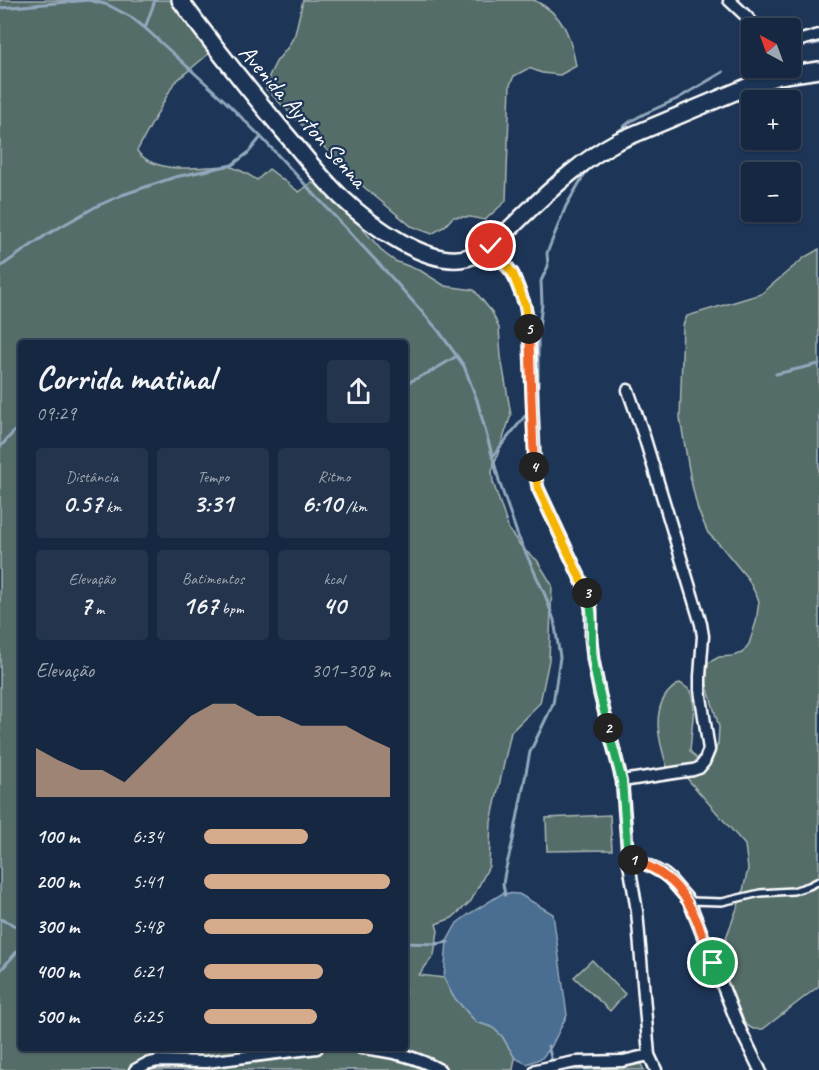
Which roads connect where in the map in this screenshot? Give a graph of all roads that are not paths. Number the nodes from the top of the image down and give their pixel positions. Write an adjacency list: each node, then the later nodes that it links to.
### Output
1 (180, 0): 9 (street, Avenida Ayrton Senna)
2 (729, 0): 3 (street)
3 (748, 18)
4 (819, 35): 5 (street)
5 (801, 40)
6 (819, 70): 7 (street, Avenida Ayrton Senna)
7 (801, 72)
8 (766, 78): 9 (street, Avenida Ayrton Senna)
9 (491, 246): 11 (street)
10 (627, 390): 11 (street)
11 (622, 781): 12 (street)
12 (628, 858): 14 (street); 17 (street)
13 (819, 881): 14 (lane)
14 (688, 901): 22 (street)
15 (293, 1051): 18 (street)
16 (383, 1051): 19 (street)
17 (649, 1055): 20 (street); 21 (street)
18 (135, 1070)
19 (440, 1070)
20 (536, 1070)
21 (656, 1070)
22 (760, 1070)

